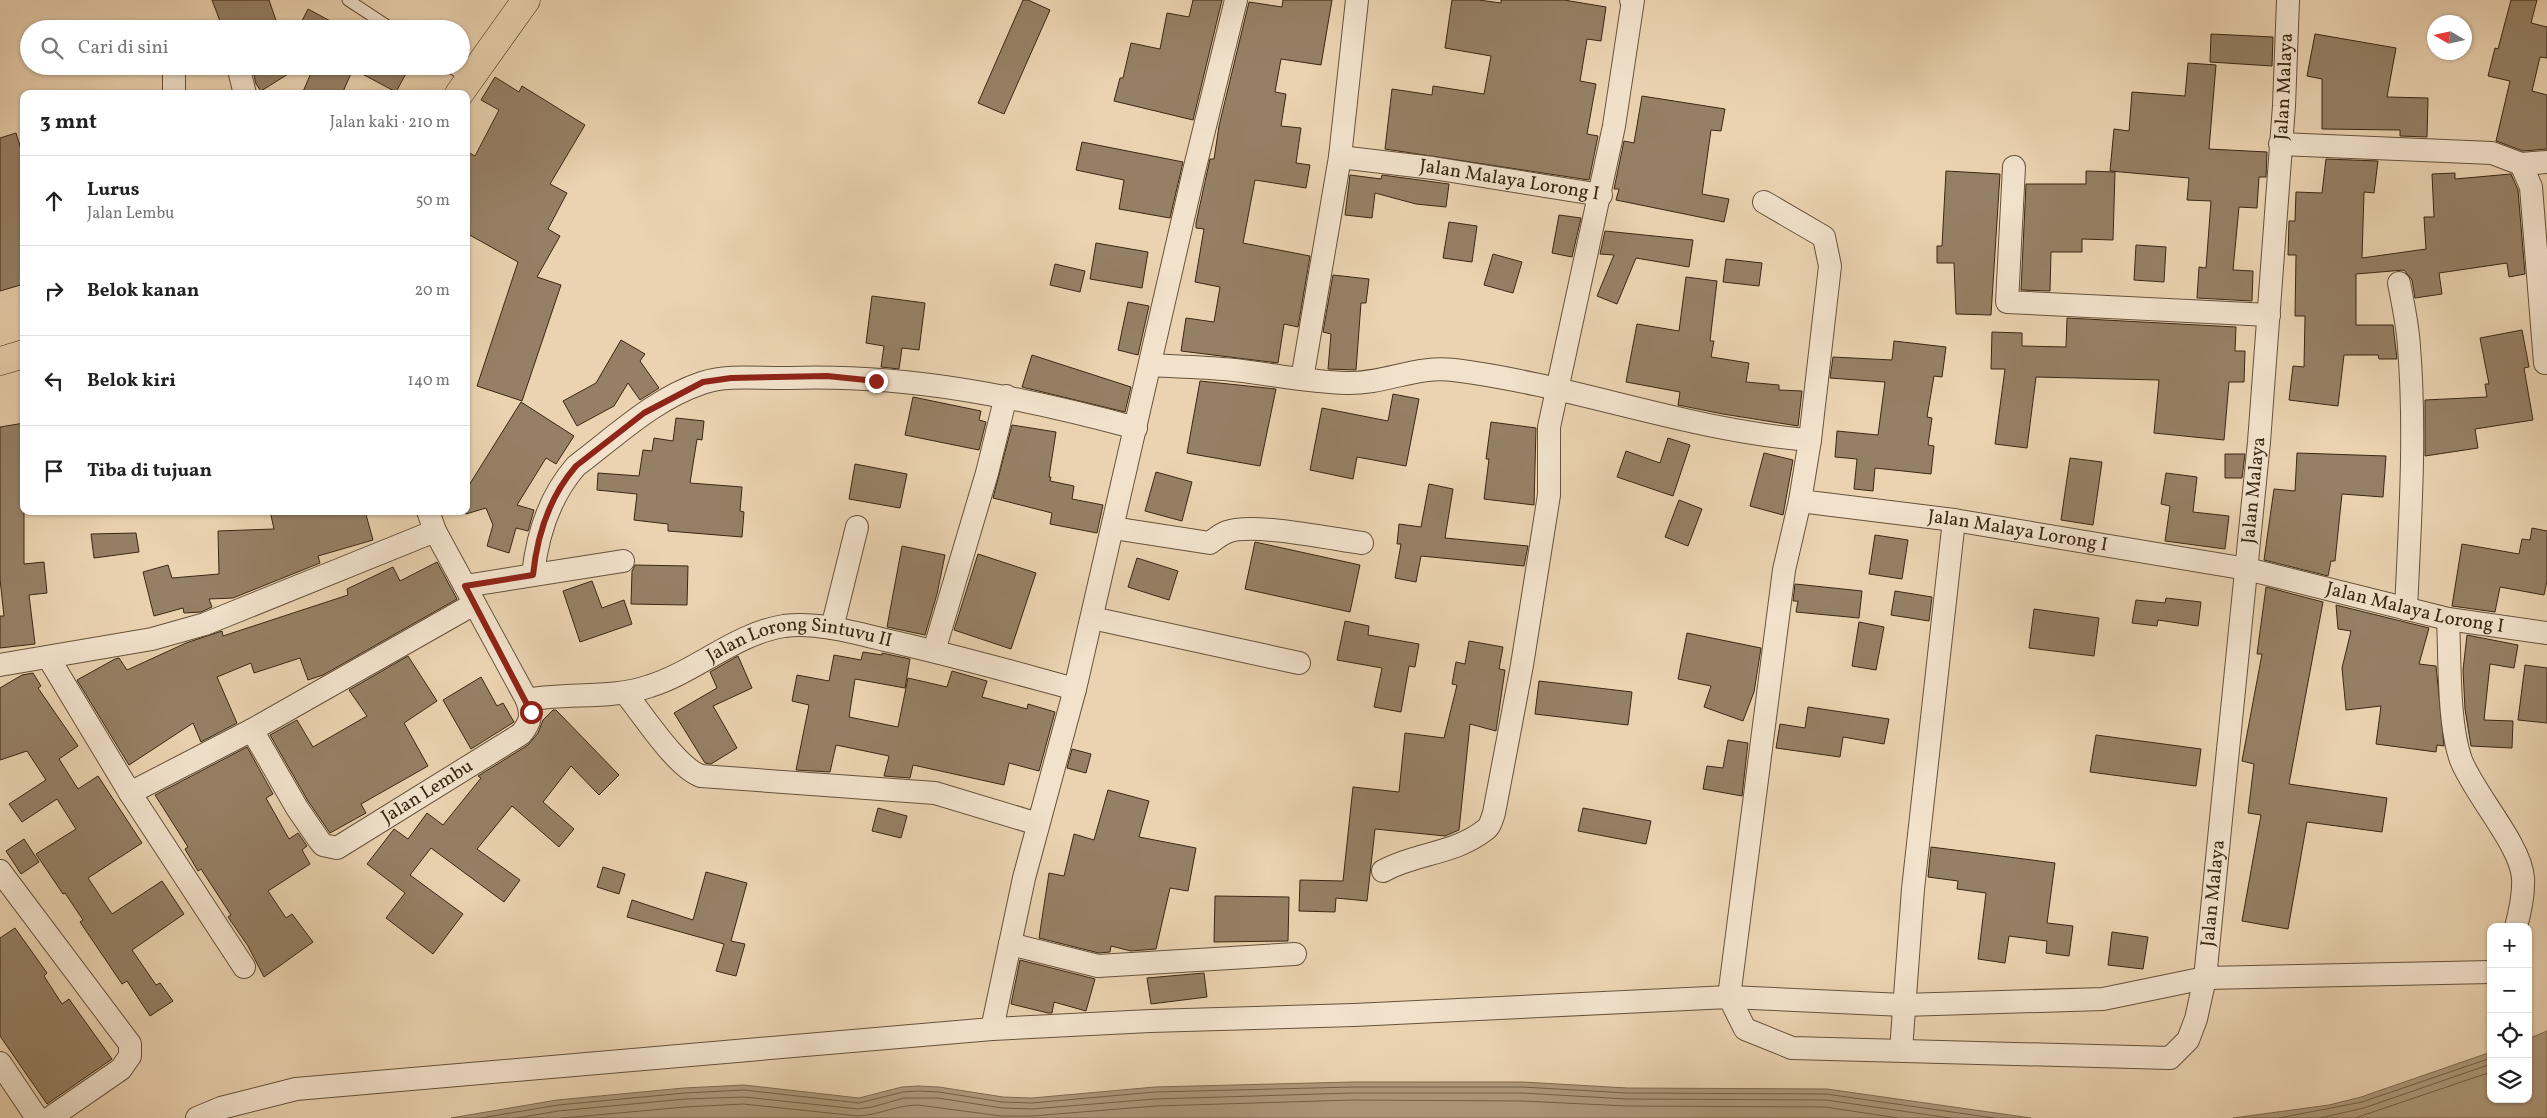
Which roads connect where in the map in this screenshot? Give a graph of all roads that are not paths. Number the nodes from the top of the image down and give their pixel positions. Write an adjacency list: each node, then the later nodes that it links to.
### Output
1 (348, 0): 7 (lane)
2 (526, 0): 8 (main road)
3 (1236, 0): 25 (street)
4 (1357, 0): 14 (street)
5 (1632, 0): 18 (street)
6 (2288, 0): 13 (street, Jalan Malaya)
7 (378, 20)
8 (470, 67)
9 (174, 75): 11 (street)
10 (240, 75): 12 (street)
11 (174, 90)
12 (244, 90)
13 (2280, 144): 16 (street); 21 (street, Jalan Malaya)
14 (1340, 157): 18 (street, Jalan Malaya Lorong I); 26 (street)
15 (2546, 157): 16 (street)
16 (2521, 164): 24 (street)
17 (2014, 167): 21 (street)
18 (1600, 194): 27 (street, Jalan Malaya Lorong I)
19 (1764, 202): 30 (street)
20 (2399, 283): 41 (street)
21 (2269, 315): 38 (street, Jalan Malaya)
22 (20, 355): 23 (main road)
23 (0, 361)
24 (2545, 363)
25 (1151, 365): 26 (street); 29 (street)
26 (1302, 379): 27 (street)
27 (1558, 390): 30 (street); 57 (street, Jalan Malaya Lorong I)
28 (1006, 396): 29 (street); 39 (street); 46 (street)
29 (1136, 428): 35 (street)
30 (1810, 440): 31 (street)
31 (1800, 501): 32 (street, Jalan Malaya Lorong I); 64 (street)
32 (1954, 520): 38 (street, Jalan Malaya Lorong I); 65 (street)
33 (432, 521): 40 (street, Jalan Lembu); 47 (street, Jalan Lembu)
34 (857, 527): 44 (street)
35 (1113, 528): 36 (street); 42 (street)
36 (1362, 544)
37 (623, 561): 39 (street)
38 (2247, 569): 41 (street, Jalan Malaya Lorong I); 63 (street, Jalan Malaya)
39 (533, 575): 40 (street)
40 (469, 595): 52 (street, Jalan Lembu); 53 (street)
41 (2406, 609): 43 (street, Jalan Malaya Lorong I)
42 (1092, 618): 48 (street); 50 (street)
43 (2448, 619): 45 (street, Jalan Malaya Lorong I); 58 (street)
44 (832, 628): 46 (street, Jalan Lorong Sintuvu II); 51 (street, Jalan Lorong Sintuvu II)
45 (2547, 633)
46 (934, 651): 50 (street, Jalan Lorong Sintuvu II)
47 (48, 657): 49 (street, Jalan Lembu); 54 (street)
48 (1299, 663)
49 (0, 665)
50 (1075, 689): 55 (street)
51 (626, 694): 52 (street, Jalan Lorong Sintuvu II); 55 (street)
52 (527, 700): 53 (street, Jalan Lembu)
53 (252, 730): 54 (street)
54 (130, 792): 61 (street)
55 (1038, 824): 59 (street)
56 (0, 871): 70 (street)
57 (1383, 871)
58 (2517, 923)
59 (1010, 944): 60 (street); 66 (street)
60 (1295, 954)
61 (244, 967)
62 (2487, 972): 63 (street)
63 (2205, 978): 65 (street); 67 (street, Jalan Malaya)
64 (1729, 997): 65 (street); 66 (street); 67 (street, Jalan Malaya)
65 (1903, 1005): 67 (street)
66 (992, 1029): 71 (street)
67 (1901, 1050)
68 (0, 1064): 69 (street)
69 (37, 1118)
70 (50, 1118)
71 (197, 1118)

